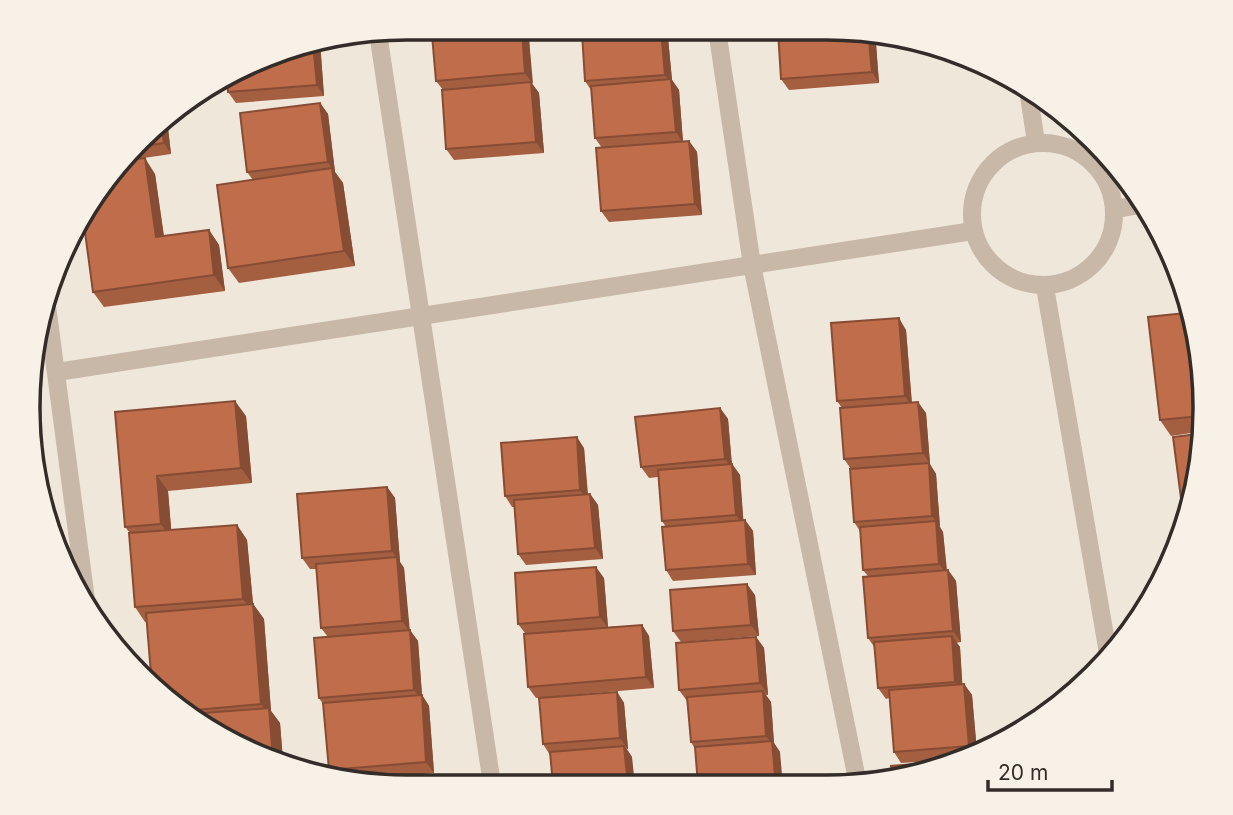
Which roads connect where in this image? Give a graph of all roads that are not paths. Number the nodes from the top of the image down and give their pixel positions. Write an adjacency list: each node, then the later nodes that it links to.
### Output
1 (718, 40): 8 (street)
2 (379, 41): 10 (street)
3 (1030, 102): 4 (street)
4 (1037, 142): 6 (street); 7 (street)
5 (1133, 206): 6 (street)
6 (1115, 209): 9 (street)
7 (973, 231): 8 (street); 9 (street)
8 (752, 265): 10 (street); 15 (street)
9 (1045, 286): 14 (street)
10 (422, 316): 12 (street); 16 (street)
11 (50, 325): 12 (street)
12 (57, 372): 13 (street)
13 (84, 581)
14 (1106, 644)
15 (856, 773)
16 (491, 775)

